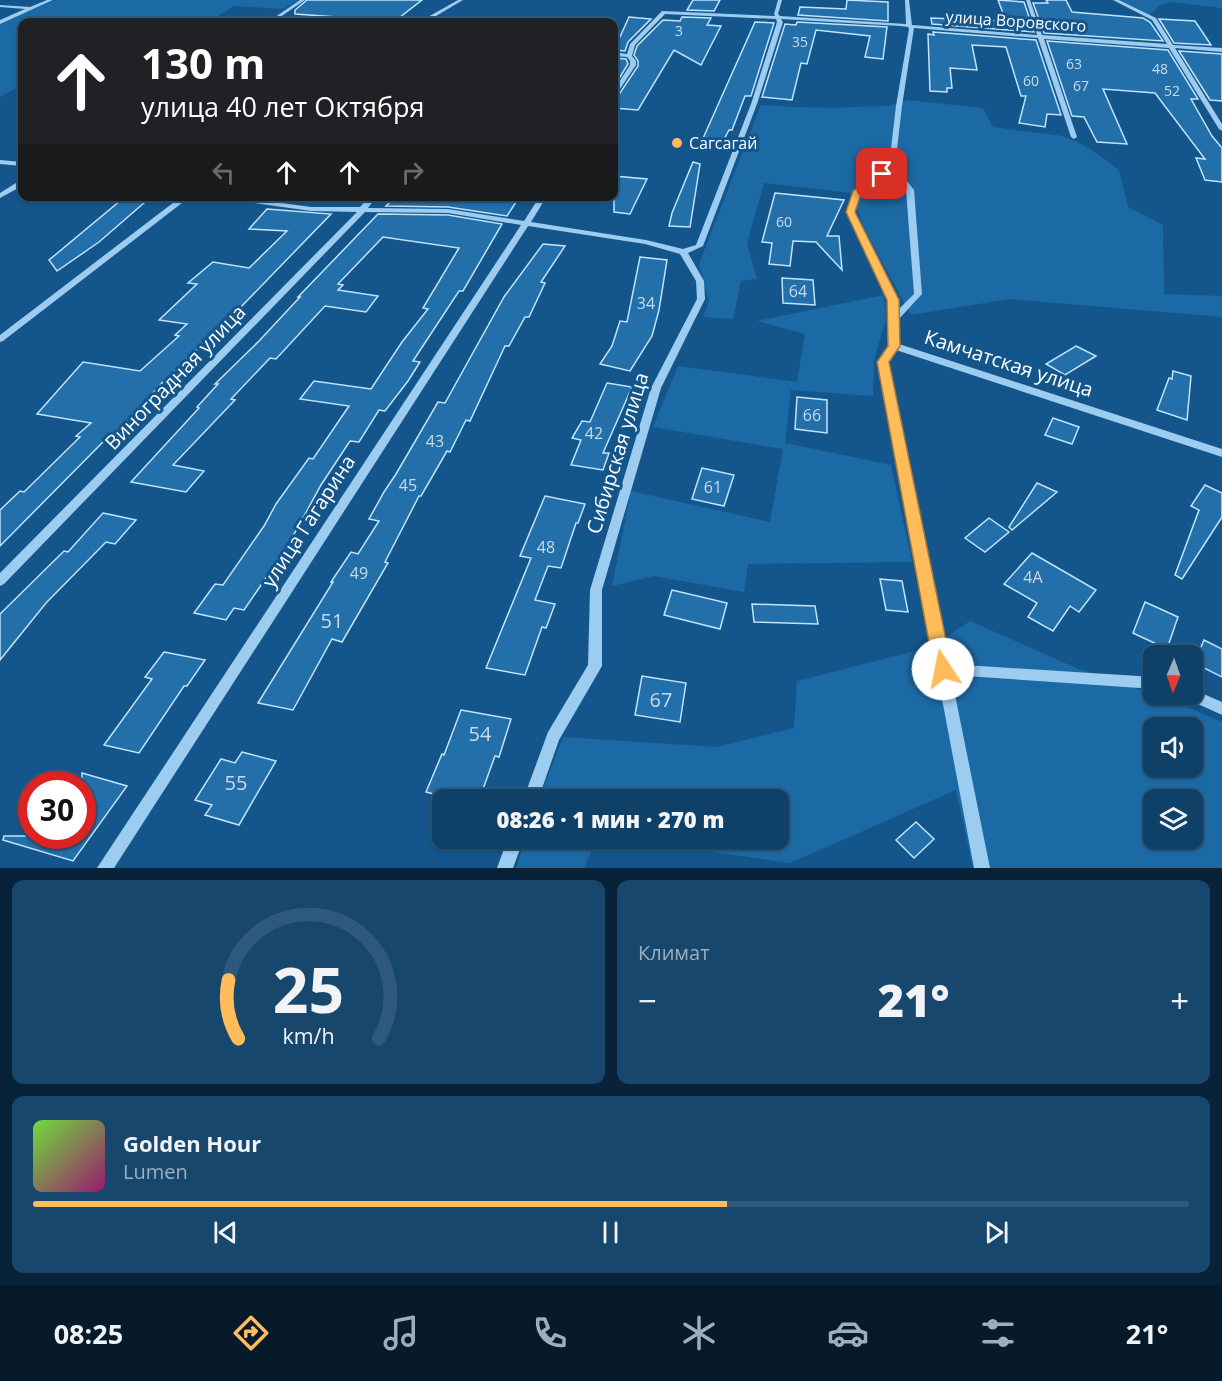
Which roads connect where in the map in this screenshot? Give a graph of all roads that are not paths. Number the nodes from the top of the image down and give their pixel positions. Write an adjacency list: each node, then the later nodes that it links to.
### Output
1 (51, 0): 9 (street)
2 (303, 0): 11 (street)
3 (461, 0): 10 (street)
4 (780, 0): 13 (street)
5 (907, 0): 15 (street)
6 (1028, 0): 16 (street)
7 (1115, 0): 17 (street)
8 (0, 6): 9 (street)
9 (32, 8): 14 (street)
10 (432, 17): 12 (street)
11 (276, 18)
12 (442, 18)
13 (778, 18): 15 (street, улица Воровского); 20 (street, улица Воровского); 35 (street)
14 (0, 22)
15 (910, 26): 16 (street, улица Воровского); 26 (street)
16 (1040, 37): 17 (street, улица Воровского); 23 (street)
17 (1172, 46): 18 (street, улица Воровского); 22 (street)
18 (1222, 50)
19 (618, 55): 20 (street)
20 (629, 56): 21 (street)
21 (618, 88)
22 (1222, 129)
23 (1074, 137)
24 (0, 162): 25 (street)
25 (18, 164)
26 (892, 166): 36 (street); 36 (street)
27 (18, 185): 28 (street)
28 (0, 196)
29 (181, 201): 37 (street)
30 (248, 201): 33 (street)
31 (370, 201): 33 (street, Виноградная улица)
32 (541, 201): 34 (street, улица Гагарина)
33 (363, 211): 34 (street); 40 (street, Виноградная улица)
34 (526, 223): 35 (street); 47 (street, улица Гагарина)
35 (682, 252): 45 (street, Сибирская улица)
36 (894, 319): 38 (street)
37 (0, 339)
38 (894, 346): 39 (street, Камчатская улица); 41 (street, Камчатская улица)
39 (1222, 453)
40 (0, 581)
41 (943, 669): 42 (street); 49 (street, Камчатская улица)
42 (1143, 682)
43 (1203, 700): 44 (street)
44 (1222, 709)
45 (534, 789)
46 (512, 849): 48 (street)
47 (105, 868)
48 (505, 868)
49 (982, 868)

